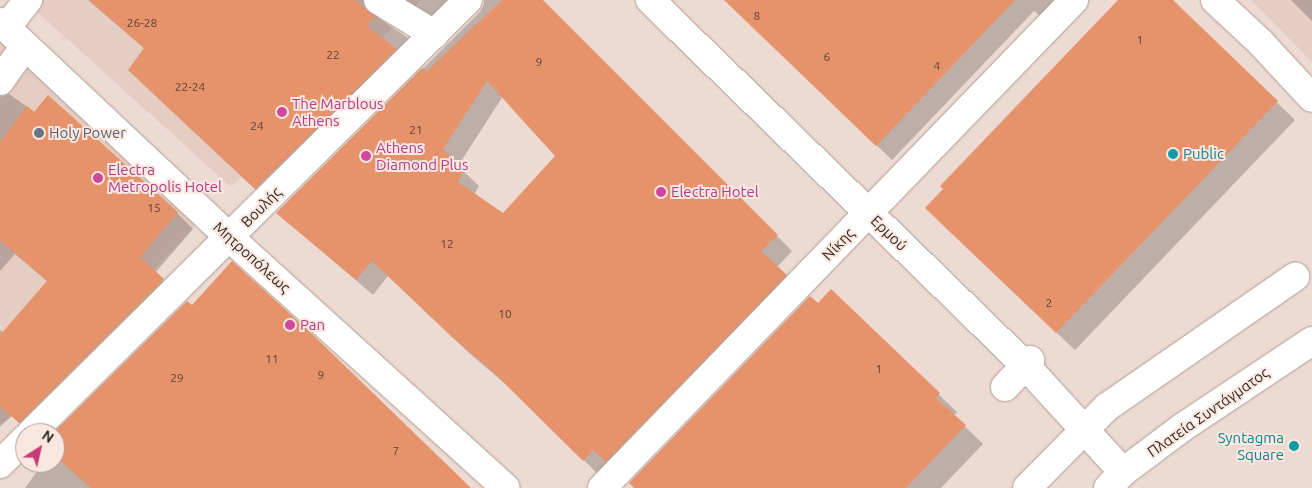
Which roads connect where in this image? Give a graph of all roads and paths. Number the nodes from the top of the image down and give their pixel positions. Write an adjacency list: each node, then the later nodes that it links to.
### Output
1 (28, 0): 7 (street)
2 (378, 0): 8 (street)
3 (468, 0): 8 (street, Βουλής)
4 (650, 0): 12 (street, Ερμού)
5 (1074, 0): 12 (street, Νίκης)
6 (1215, 0): 11 (street)
7 (3, 25): 9 (street, Μητροπόλεως)
8 (434, 34): 13 (street, Βουλής)
9 (25, 46): 10 (street); 13 (street, Μητροπόλεως)
10 (0, 81)
11 (1312, 98)
12 (869, 213): 16 (street, Ερμού); 24 (street, Νίκης)
13 (230, 238): 18 (street, Βουλής); 23 (street, Μητροπόλεως)
14 (1295, 277): 19 (street)
15 (1312, 341): 22 (street, Πλατεία Συντάγματος)
16 (1027, 363): 17 (street); 19 (street, Ερμού)
17 (1004, 387)
18 (41, 423)
19 (1084, 429): 22 (street, Ερμού); 25 (street)
20 (15, 449): 21 (street)
21 (0, 464)
22 (1116, 480)
23 (506, 488)
24 (602, 488)
25 (1027, 488)

